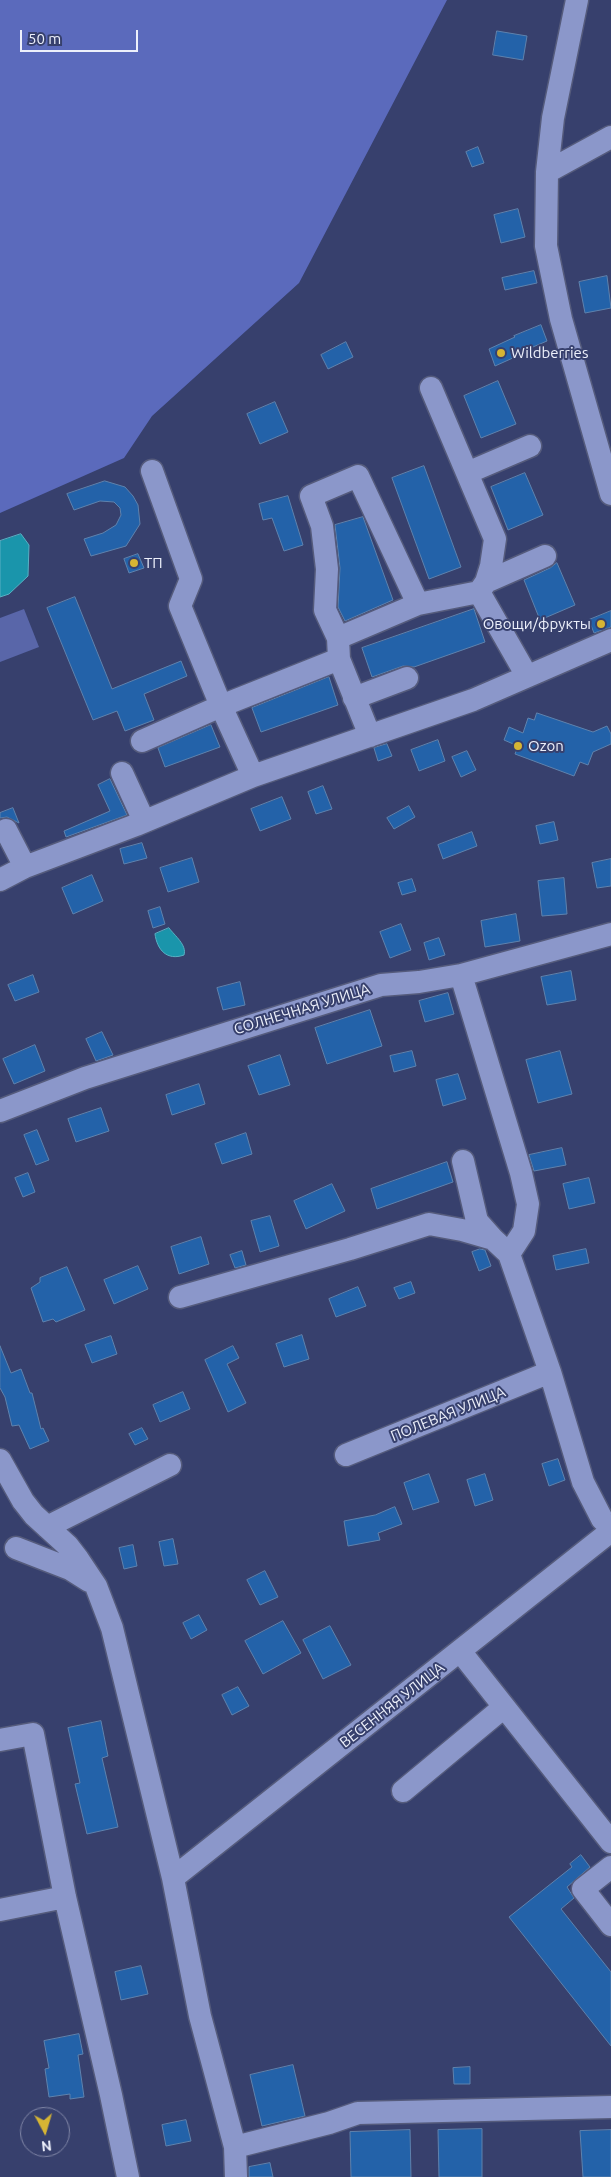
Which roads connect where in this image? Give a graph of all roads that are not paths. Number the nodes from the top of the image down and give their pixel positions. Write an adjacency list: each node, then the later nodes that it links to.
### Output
1 (577, 0): 3 (street)
2 (611, 137): 3 (street)
3 (547, 172): 8 (street)
4 (431, 388): 7 (street)
5 (530, 446): 7 (street)
6 (152, 470): 17 (street)
7 (467, 473): 10 (street)
8 (611, 494)
9 (545, 556): 10 (street)
10 (482, 587): 11 (street); 14 (street)
11 (418, 604): 13 (street); 13 (street)
12 (611, 640): 14 (street)
13 (338, 649): 16 (street); 17 (street)
14 (527, 676): 18 (street)
15 (407, 678): 16 (street)
16 (354, 698): 18 (street)
17 (221, 706): 19 (street); 21 (street)
18 (370, 736): 21 (street)
19 (142, 741)
20 (122, 773): 22 (street)
21 (253, 776): 22 (street)
22 (144, 821): 24 (street)
23 (6, 830): 24 (street)
24 (25, 867): 25 (street)
25 (0, 880)
26 (611, 934): 27 (street, СОЛНЕЧНАЯ УЛИЦА)
27 (461, 974): 28 (street, СОЛНЕЧНАЯ УЛИЦА); 30 (street)
28 (0, 1111)
29 (464, 1161): 30 (street)
30 (501, 1246): 31 (street); 32 (street)
31 (180, 1297)
32 (550, 1372): 33 (street, ПОЛЕВАЯ УЛИЦА); 37 (street)
33 (346, 1455)
34 (0, 1460): 36 (street)
35 (170, 1465): 36 (street)
36 (40, 1521): 38 (street); 39 (street)
37 (611, 1530): 40 (street, ВЕСЕННЯЯ УЛИЦА)
38 (8, 1550): 39 (street)
39 (96, 1586): 46 (street)
40 (460, 1651): 41 (street); 46 (street, ВЕСЕННЯЯ УЛИЦА)
41 (504, 1707): 43 (street); 44 (street)
42 (0, 1740): 47 (street)
43 (403, 1791)
44 (611, 1842)
45 (611, 1868): 49 (street)
46 (173, 1878): 51 (street)
47 (65, 1897): 48 (street); 52 (street)
48 (0, 1910)
49 (611, 1925)
50 (611, 2107): 51 (street)
51 (235, 2147): 53 (street)
52 (128, 2177)
53 (236, 2177)

